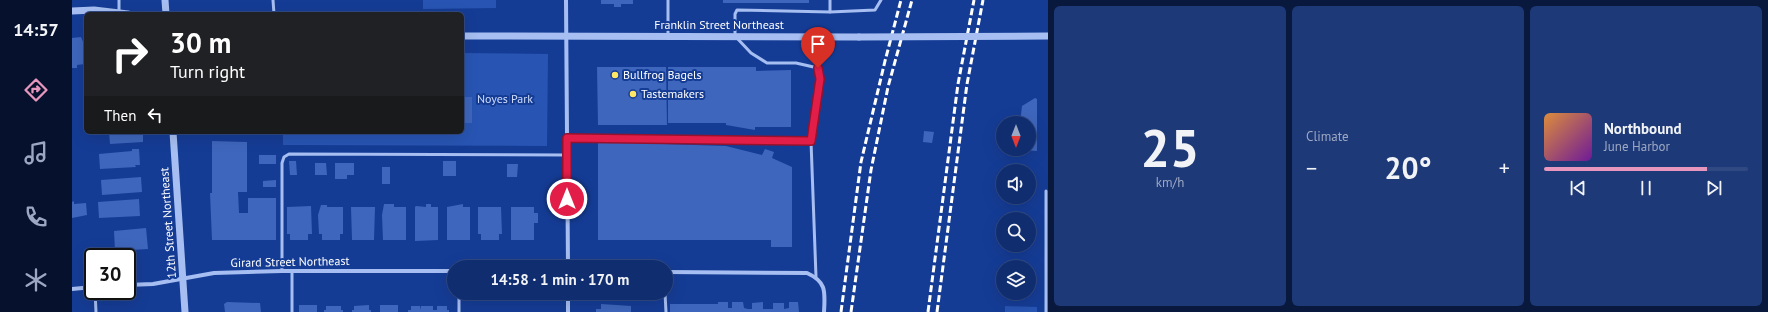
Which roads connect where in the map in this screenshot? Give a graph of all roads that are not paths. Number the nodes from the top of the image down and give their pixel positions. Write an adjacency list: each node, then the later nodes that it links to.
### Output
1 (119, 0): 10 (lane)
2 (165, 0): 11 (street)
3 (273, 0): 12 (lane)
4 (566, 0): 15 (street)
5 (668, 0): 16 (lane)
6 (830, 0): 13 (lane)
7 (881, 0): 13 (lane)
8 (72, 11): 9 (street)
9 (111, 12)
10 (119, 12)
11 (166, 12)
12 (274, 12)
13 (830, 12): 17 (lane)
14 (464, 36): 15 (street, Franklin Street Northeast)
15 (566, 36): 16 (street, Franklin Street Northeast); 20 (street)
16 (668, 36): 17 (street, Franklin Street Northeast)
17 (735, 36): 18 (street, Franklin Street Northeast, bridge); 21 (lane)
18 (1048, 36)
19 (173, 134): 30 (street, 12th Street Northeast)
20 (567, 138): 21 (lane); 22 (street)
21 (811, 141): 29 (lane)
22 (567, 155): 24 (street); 25 (lane)
23 (1046, 191): 45 (lane)
24 (568, 260)
25 (282, 271): 26 (street, Girard Street Northeast); 30 (street, Girard Street Northeast)
26 (292, 271): 27 (street, Girard Street Northeast); 40 (lane)
27 (447, 271)
28 (673, 272): 29 (street)
29 (816, 277): 44 (street)
30 (182, 278): 31 (street, Girard Street Northeast); 39 (street, 12th Street Northeast)
31 (136, 285)
32 (84, 288): 33 (street)
33 (72, 289)
34 (95, 300): 38 (lane)
35 (459, 300): 41 (lane)
36 (568, 300): 42 (street)
37 (666, 300): 43 (lane)
38 (96, 312)
39 (185, 312)
40 (292, 312)
41 (459, 312)
42 (568, 312)
43 (666, 312)
44 (824, 312)
45 (1046, 312)

